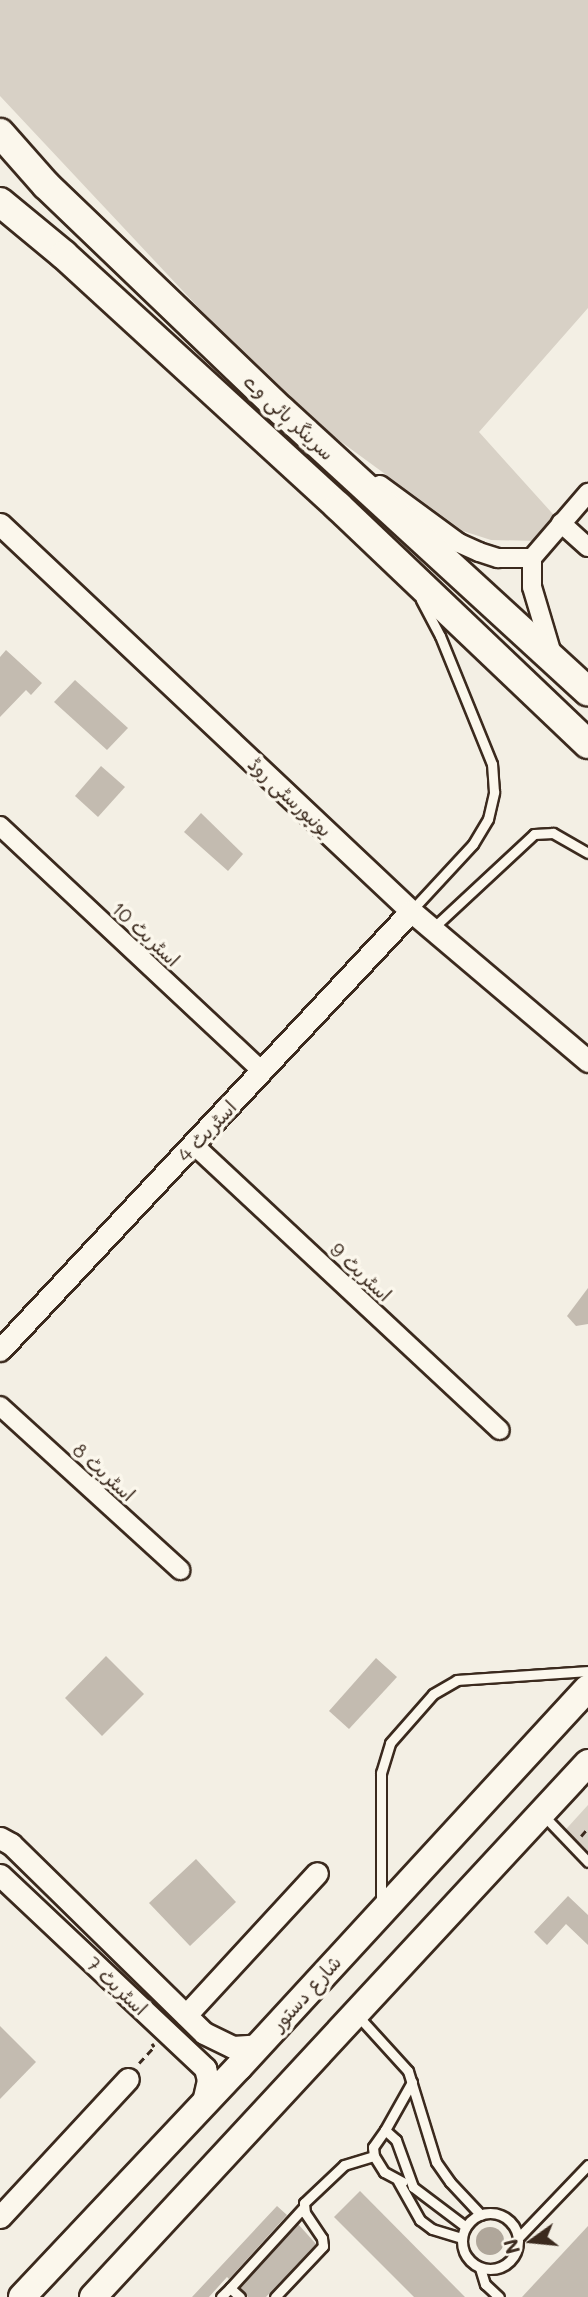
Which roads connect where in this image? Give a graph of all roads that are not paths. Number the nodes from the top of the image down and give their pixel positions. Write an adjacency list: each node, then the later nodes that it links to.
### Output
1 (0, 133): 3 (highway, سرینگر ہائی وے)
2 (0, 202): 9 (highway, سرینگر ہائی وے)
3 (282, 411): 8 (street); 10 (highway, سرینگر ہائی وے)
4 (588, 493): 5 (street)
5 (561, 523): 7 (street); 8 (street)
6 (0, 524): 15 (street, یونیورسٹی روڈ)
7 (588, 548)
8 (532, 558): 10 (street)
9 (396, 559): 12 (highway, سرینگر ہائی وے); 15 (lane)
10 (553, 658): 11 (highway, سرینگر ہائی وے)
11 (588, 691)
12 (588, 744)
13 (0, 826): 18 (street, اسٹریٹ 10)
14 (588, 853): 16 (lane)
15 (411, 911): 16 (street, یونیورسٹی روڈ); 18 (street, اسٹریٹ 4)
16 (431, 929): 17 (street, یونیورسٹی روڈ)
17 (588, 1061)
18 (263, 1072): 19 (street, اسٹریٹ 4)
19 (194, 1145): 20 (street, اسٹریٹ 4); 22 (street, اسٹریٹ 9)
20 (0, 1350)
21 (0, 1406): 23 (street, اسٹریٹ 8)
22 (500, 1430)
23 (180, 1570)
24 (588, 1671): 32 (lane)
25 (588, 1688): 32 (main road, شارع دستور)
26 (588, 1763): 27 (main road)
27 (541, 1813): 29 (lane); 33 (main road)
28 (0, 1838): 34 (street)
29 (588, 1862)
30 (317, 1873): 34 (street)
31 (0, 1875): 38 (street, اسٹریٹ 7)
32 (381, 1911): 35 (main road, شارع دستور)
33 (356, 2014): 37 (lane); 53 (main road)
34 (186, 2015): 35 (street)
35 (259, 2045): 38 (main road, شارع دستور)
36 (131, 2073): 46 (street)
37 (412, 2082): 39 (lane); 45 (lane)
38 (202, 2106): 52 (main road, شارع دستور)
39 (385, 2130): 40 (lane); 43 (lane)
40 (374, 2156): 42 (lane); 44 (lane)
41 (588, 2165): 49 (lane)
42 (398, 2181): 43 (lane); 48 (lane)
43 (412, 2184): 47 (lane)
44 (303, 2208): 51 (lane); 56 (lane)
45 (481, 2215): 47 (lane); 49 (lane)
46 (0, 2217)
47 (466, 2227): 48 (lane)
48 (462, 2238): 50 (lane)
49 (518, 2238): 50 (lane)
50 (480, 2268): 57 (lane)
51 (230, 2288): 54 (lane); 55 (lane)
52 (22, 2297)
53 (93, 2297)
54 (220, 2297)
55 (240, 2297)
56 (275, 2297)
57 (499, 2297)

